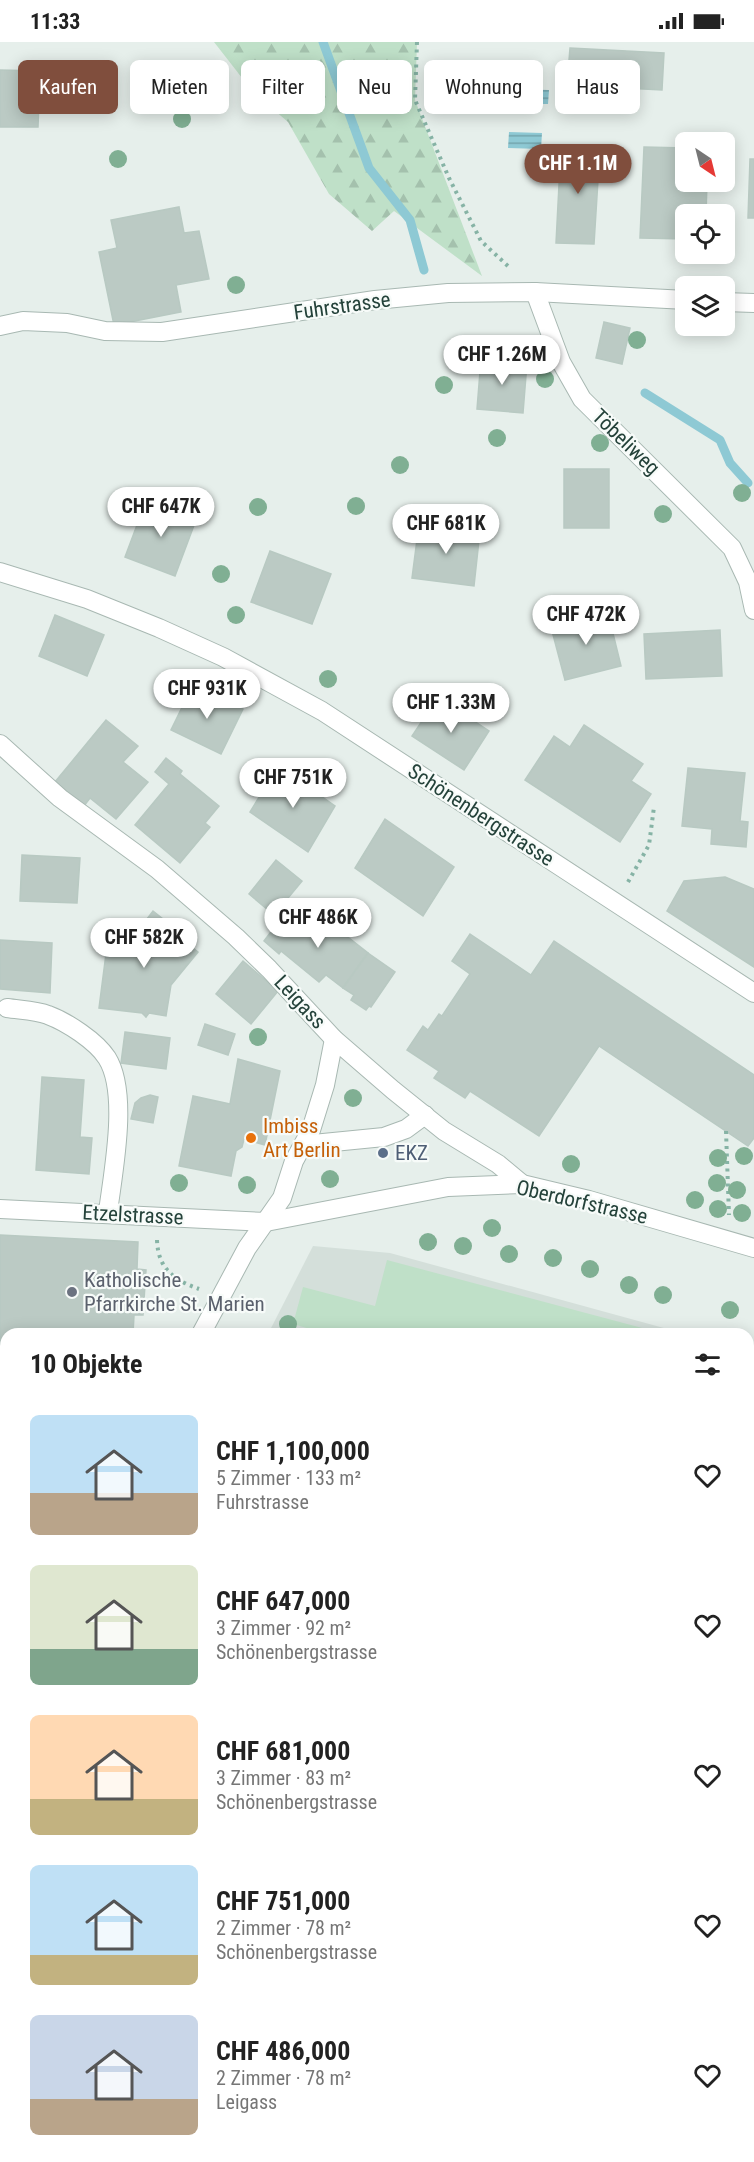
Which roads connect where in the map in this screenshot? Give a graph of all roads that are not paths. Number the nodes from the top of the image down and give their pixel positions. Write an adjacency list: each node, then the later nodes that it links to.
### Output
1 (535, 292): 2 (street, Fuhrstrasse); 5 (street, Fuhrstrasse); 7 (street, Töbeliweg)
2 (675, 299)
3 (735, 302): 4 (street)
4 (754, 303)
5 (0, 326)
6 (0, 573): 9 (street, Schönenbergstrasse)
7 (754, 610)
8 (0, 744): 11 (street, Leigass)
9 (754, 993)
10 (7, 1008): 16 (street)
11 (334, 1039): 12 (street, Leigass); 13 (street)
12 (424, 1115): 13 (street); 14 (street, Leigass)
13 (303, 1145): 17 (street)
14 (522, 1184): 17 (street, Oberdorfstrasse); 18 (street, Oberdorfstrasse)
15 (0, 1209): 16 (street, Etzelstrasse)
16 (108, 1212): 17 (street, Etzelstrasse)
17 (266, 1222): 19 (street)
18 (754, 1248)
19 (204, 1328)

